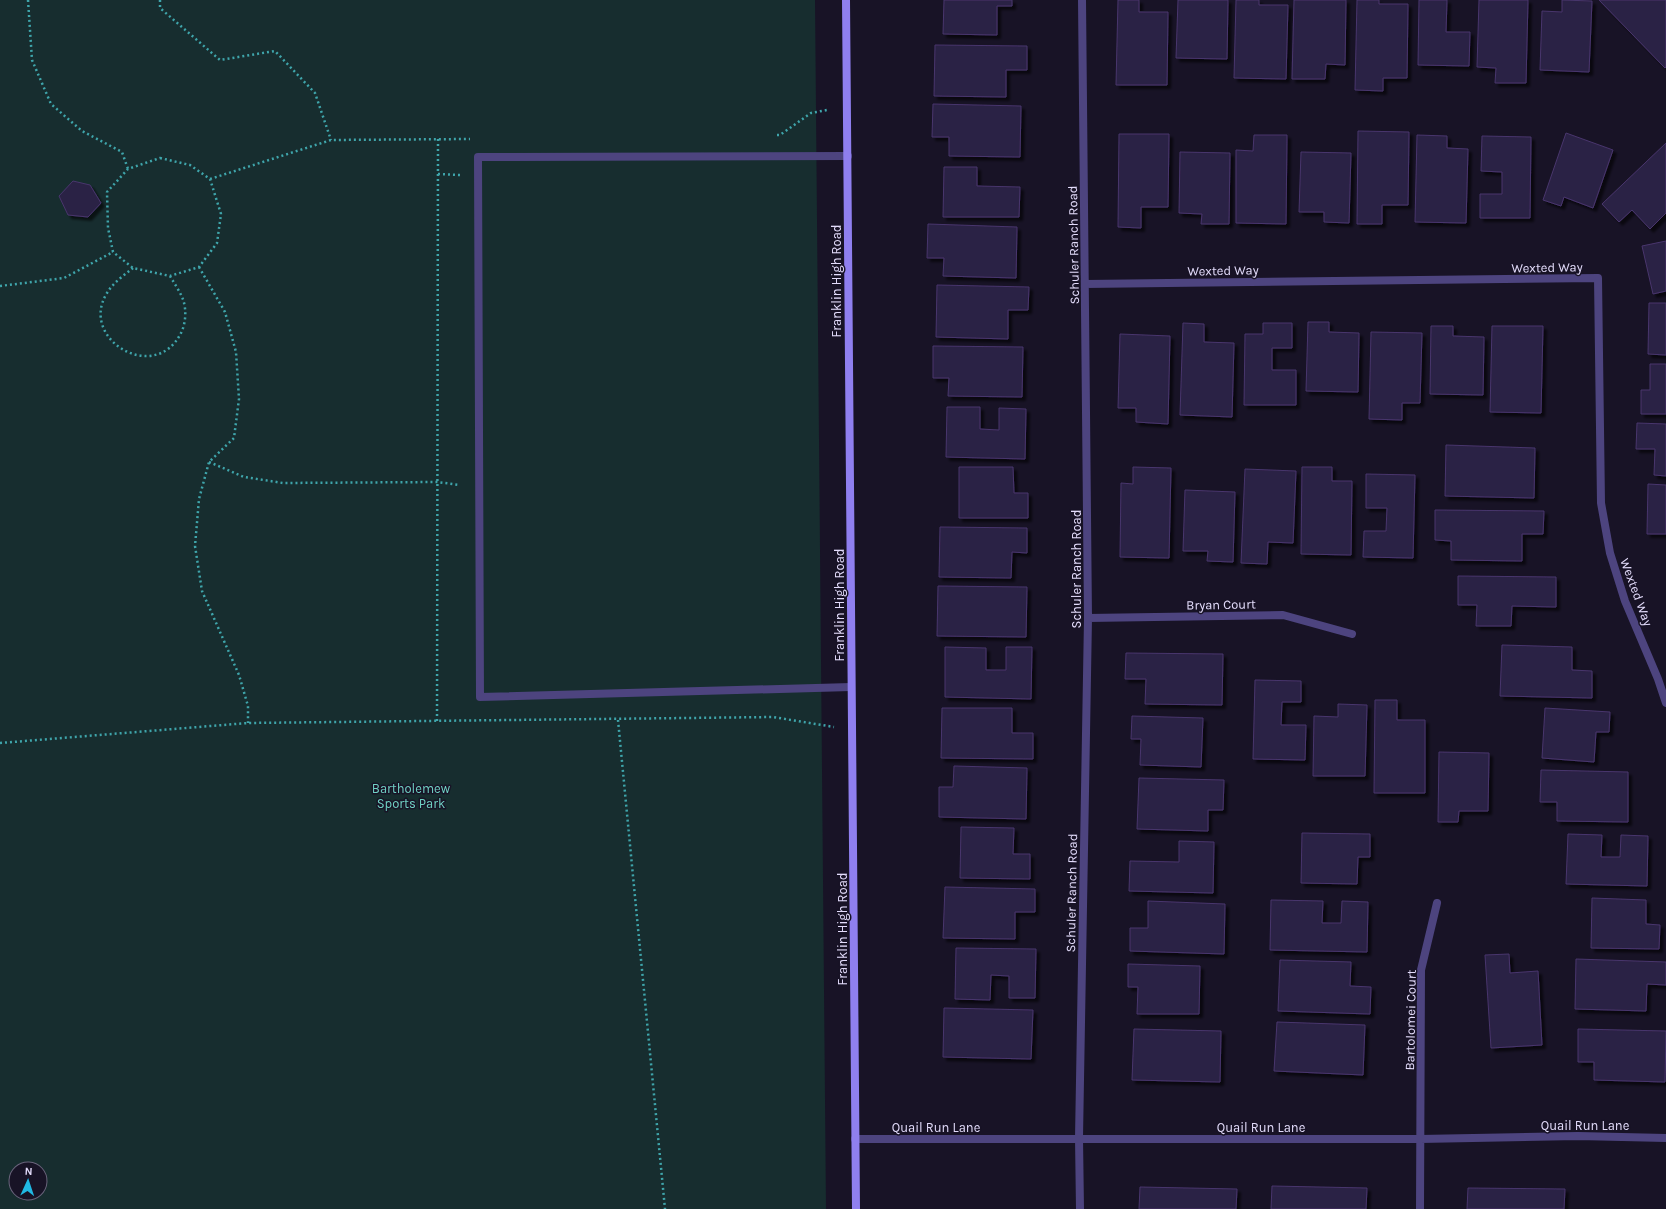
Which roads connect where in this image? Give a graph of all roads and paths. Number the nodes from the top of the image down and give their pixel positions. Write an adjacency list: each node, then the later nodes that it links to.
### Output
1 (28, 0): 8 (path)
2 (160, 0): 6 (path)
3 (846, 0): 7 (street, Franklin High Road)
4 (1082, 0): 13 (street, Schuler Ranch Road)
5 (438, 139): 16 (path)
6 (331, 140)
7 (848, 156): 17 (street); 20 (street, Franklin High Road)
8 (128, 169): 9 (path); 10 (path)
9 (113, 252): 11 (path); 14 (path)
10 (199, 266): 12 (path); 15 (path)
11 (133, 268): 12 (path); 12 (path)
12 (170, 276)
13 (1085, 284): 18 (street, Schuler Ranch Road); 21 (street, Wexted Way)
14 (0, 286)
15 (209, 462): 16 (path); 24 (path)
16 (436, 482): 17 (path); 23 (path)
17 (480, 488): 20 (street)
18 (1088, 618): 19 (street, Bryan Court); 28 (street, Schuler Ranch Road)
19 (1352, 634)
20 (852, 687): 25 (street, Franklin High Road)
21 (1666, 703)
22 (618, 720): 23 (path); 25 (path); 32 (path)
23 (437, 721): 24 (path)
24 (248, 723): 26 (path)
25 (852, 731): 30 (street, Franklin High Road)
26 (0, 743)
27 (1437, 903): 31 (street, Bartolomei Court)
28 (1079, 1138): 30 (street, Quail Run Lane); 31 (street, Quail Run Lane); 34 (street, Schuler Ranch Road)
29 (1666, 1138): 31 (street, Quail Run Lane)
30 (855, 1139): 33 (street, Franklin High Road)
31 (1420, 1139): 35 (street, Bartolomei Court)
32 (665, 1209)
33 (856, 1209)
34 (1080, 1209)
35 (1420, 1209)

